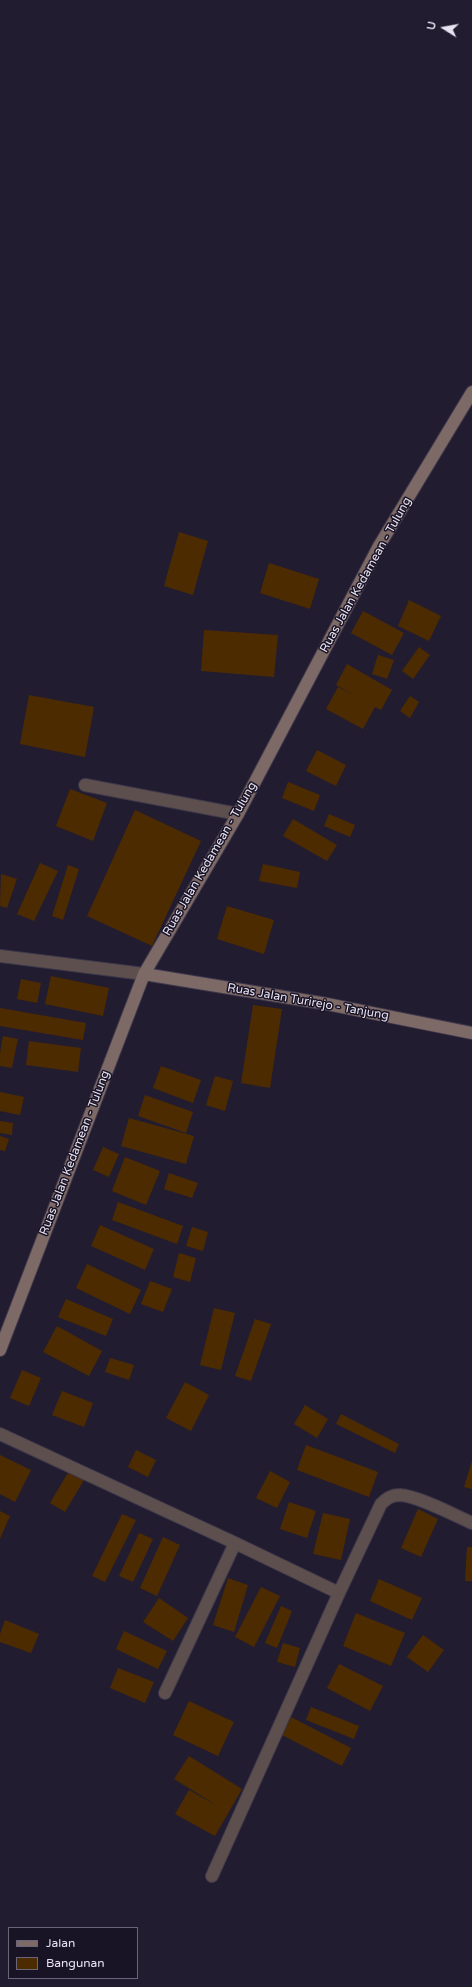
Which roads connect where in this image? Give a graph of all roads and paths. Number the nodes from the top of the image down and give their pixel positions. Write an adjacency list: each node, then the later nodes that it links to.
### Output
1 (472, 392): 3 (main road, Ruas Jalan Kedamean - Tulung)
2 (85, 785): 3 (street)
3 (238, 814): 5 (main road, Ruas Jalan Kedamean - Tulung)
4 (0, 956): 5 (street)
5 (144, 974): 6 (main road, Ruas Jalan Turirejo - Tanjung); 7 (main road, Ruas Jalan Kedamean - Tulung)
6 (472, 1033)
7 (0, 1350)
8 (0, 1434): 10 (street)
9 (472, 1523): 11 (street)
10 (235, 1543): 11 (street); 12 (street)
11 (339, 1593): 13 (street)
12 (165, 1693)
13 (212, 1876)

